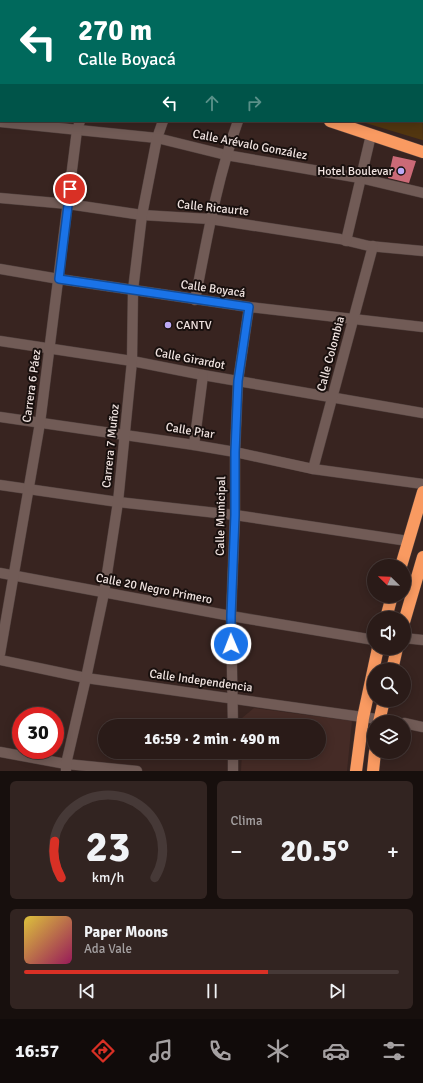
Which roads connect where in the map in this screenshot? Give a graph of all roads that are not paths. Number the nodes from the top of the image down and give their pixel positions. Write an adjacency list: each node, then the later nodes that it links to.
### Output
1 (163, 122): 7 (street, Carrera 7 Muñoz)
2 (238, 122): 11 (street)
3 (333, 122): 6 (highway)
4 (1, 124): 5 (street, Calle Arévalo González)
5 (78, 126): 7 (street, Calle Arévalo González); 15 (street, Carrera 6 Páez)
6 (371, 135): 9 (highway); 12 (street)
7 (157, 138): 11 (street, Calle Arévalo González); 16 (street, Carrera 7 Muñoz)
8 (423, 144): 9 (highway)
9 (408, 146): 10 (highway)
10 (423, 152)
11 (226, 155): 12 (street, Calle Arévalo González); 17 (street)
12 (360, 178): 13 (street, Calle Arévalo González); 18 (street)
13 (423, 193)
14 (0, 198): 15 (street, Calle Ricaurte)
15 (68, 204): 16 (street, Calle Ricaurte); 22 (street, Carrera 6 Páez)
16 (142, 215): 17 (street, Calle Ricaurte); 23 (street, Carrera 7 Muñoz)
17 (210, 219): 18 (street, Calle Ricaurte); 24 (street)
18 (346, 240): 19 (street, Calle Ricaurte)
19 (373, 246): 20 (street, Calle Ricaurte); 26 (street, Calle Colombia)
20 (423, 251)
21 (0, 268): 22 (street, Calle Boyacá)
22 (59, 279): 23 (street, Calle Boyacá); 29 (street, Carrera 6 Páez)
23 (133, 290): 24 (street, Calle Boyacá); 30 (street, Carrera 7 Muñoz)
24 (195, 300): 25 (street, Calle Boyacá)
25 (249, 307): 26 (street, Calle Boyacá); 32 (street, Calle Municipal)
26 (354, 319): 27 (street, Calle Boyacá); 33 (street, Calle Colombia)
27 (423, 327)
28 (0, 341): 29 (street, Calle Girardot)
29 (50, 348): 30 (street, Calle Girardot); 36 (street, Carrera 6 Páez)
30 (132, 361): 31 (street, Calle Girardot); 37 (street, Carrera 7 Muñoz)
31 (203, 375): 32 (street, Calle Girardot); 38 (street)
32 (238, 381): 33 (street, Calle Girardot); 39 (street, Calle Municipal)
33 (333, 397): 34 (street, Calle Girardot); 40 (street, Calle Colombia)
34 (423, 413)
35 (0, 417): 36 (street, Calle Piar)
36 (40, 423): 37 (street, Calle Piar); 43 (street, Carrera 6 Páez)
37 (125, 435): 38 (street, Calle Piar); 45 (street, Carrera 7 Muñoz)
38 (194, 445): 39 (street, Calle Piar)
39 (235, 452): 40 (street, Calle Piar); 46 (street, Calle Municipal)
40 (313, 469): 41 (street, Calle Piar)
41 (423, 484)
42 (0, 485): 43 (street)
43 (28, 489): 45 (street); 51 (street, Carrera 6 Páez)
44 (423, 492): 47 (highway)
45 (118, 502): 46 (street); 52 (street, Carrera 7 Muñoz)
46 (235, 515): 47 (street); 54 (street, Calle Municipal)
47 (408, 541): 49 (highway)
48 (423, 557): 53 (highway)
49 (403, 559)
50 (0, 573): 51 (street, Calle 20 Negro Primero)
51 (15, 574): 52 (street, Calle 20 Negro Primero); 58 (street, Carrera 6 Páez)
52 (104, 593): 54 (street, Calle 20 Negro Primero); 61 (street, Carrera 7 Muñoz)
53 (407, 611)
54 (231, 616): 55 (street, Calle 20 Negro Primero); 62 (street, Calle Municipal)
55 (367, 639)
56 (411, 639): 57 (street)
57 (423, 640)
58 (0, 654)
59 (376, 655): 63 (highway)
60 (0, 660): 61 (street, Calle Independencia)
61 (86, 678): 62 (street, Calle Independencia); 71 (street, Carrera 7 Muñoz)
62 (233, 698): 63 (street, Calle Independencia); 65 (street, Calle Municipal)
63 (363, 718): 64 (street, Calle Independencia); 74 (highway)
64 (367, 718)
65 (233, 719)
66 (411, 724): 67 (street)
67 (423, 727)
68 (0, 752): 71 (street)
69 (233, 759): 73 (street)
70 (374, 759): 75 (highway)
71 (66, 767): 72 (street)
72 (137, 771)
73 (233, 771)
74 (356, 771)
75 (373, 771)

